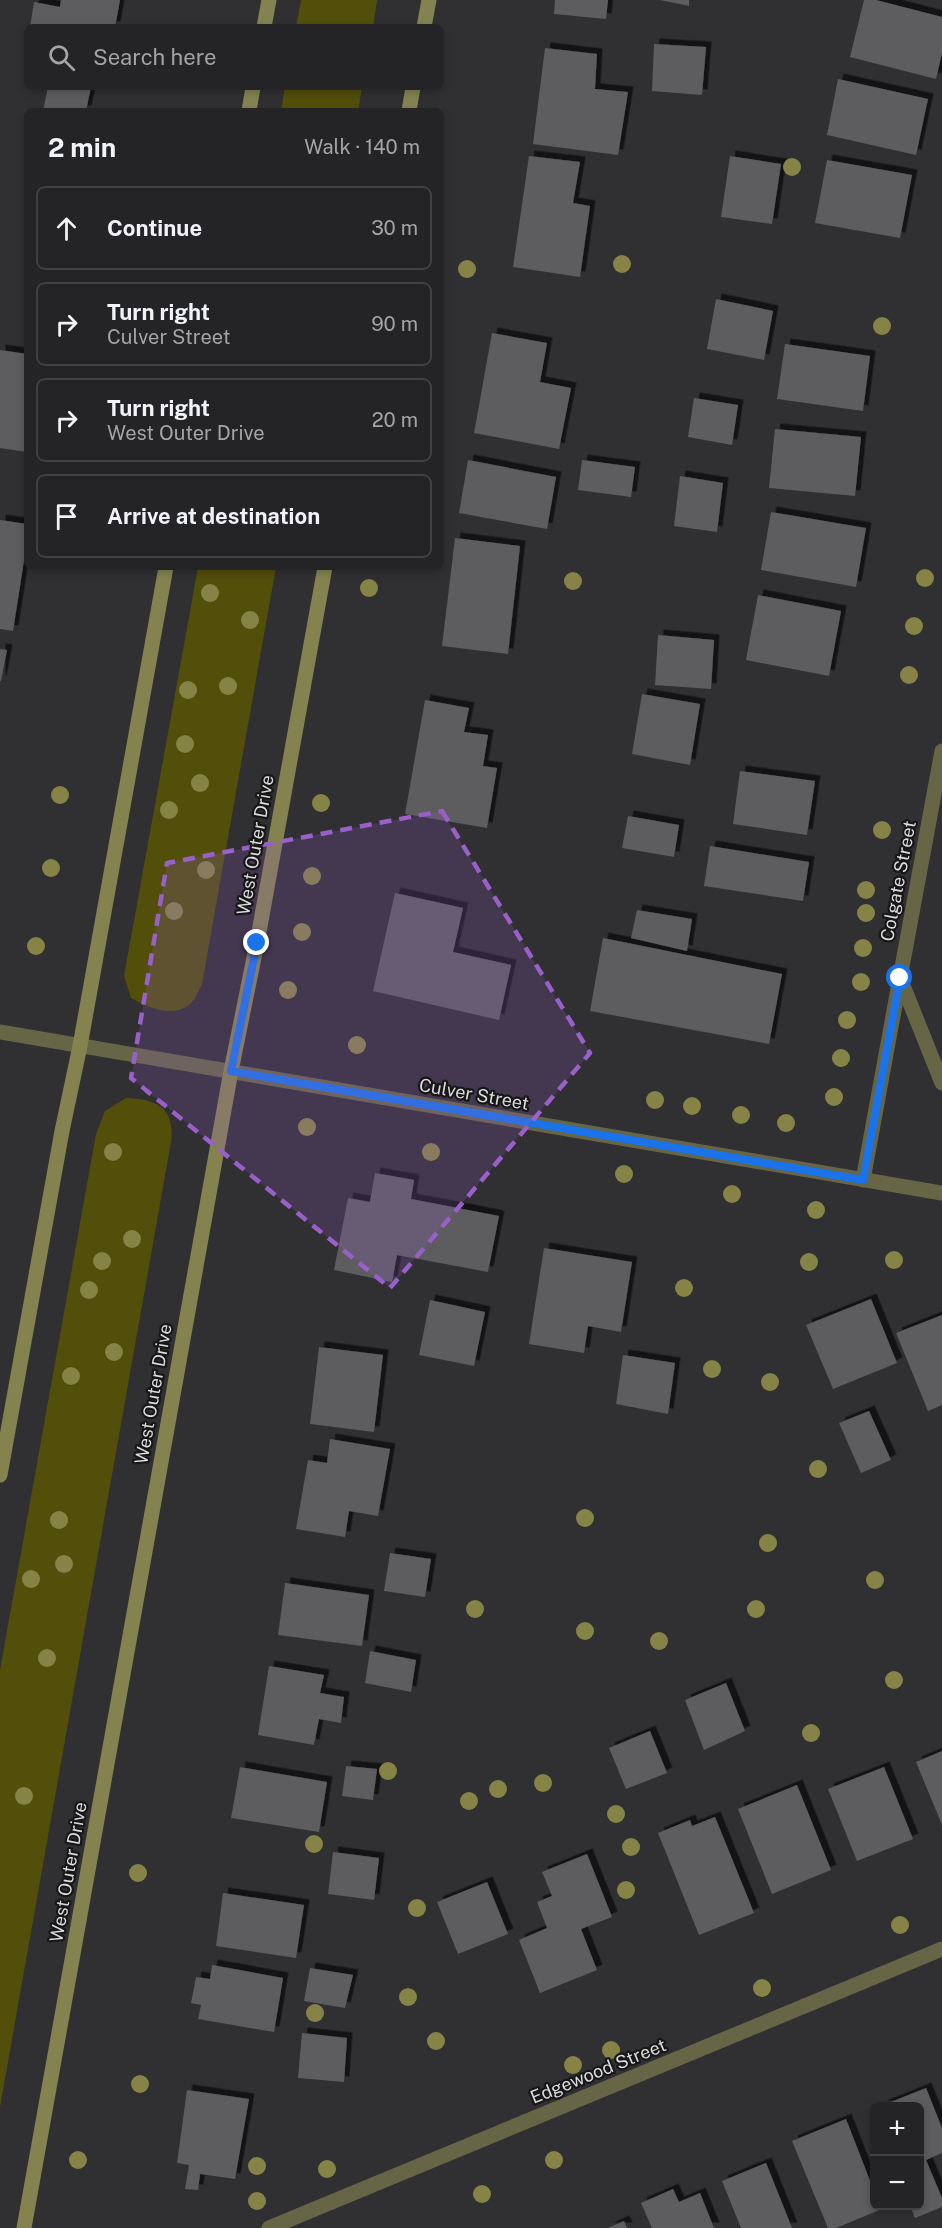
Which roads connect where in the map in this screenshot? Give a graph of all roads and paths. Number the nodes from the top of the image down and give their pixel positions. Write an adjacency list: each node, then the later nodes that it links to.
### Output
1 (268, 0): 3 (main road)
2 (429, 0): 4 (main road)
3 (264, 24)
4 (425, 24)
5 (252, 90): 7 (main road)
6 (412, 90): 8 (main road)
7 (250, 108)
8 (410, 108)
9 (165, 570): 14 (main road)
10 (325, 570): 15 (main road, West Outer Drive)
11 (942, 751): 12 (street, Colgate Street)
12 (900, 978): 16 (street); 17 (street, Colgate Street)
13 (0, 1032): 14 (street, Culver Street)
14 (80, 1046): 15 (street, Culver Street); 19 (main road)
15 (231, 1071): 17 (street, Culver Street); 21 (main road, West Outer Drive)
16 (942, 1083)
17 (863, 1180): 18 (street, Culver Street)
18 (942, 1193)
19 (0, 1475)
20 (942, 1949): 22 (street, Edgewood Street)
21 (24, 2228)
22 (268, 2228)

